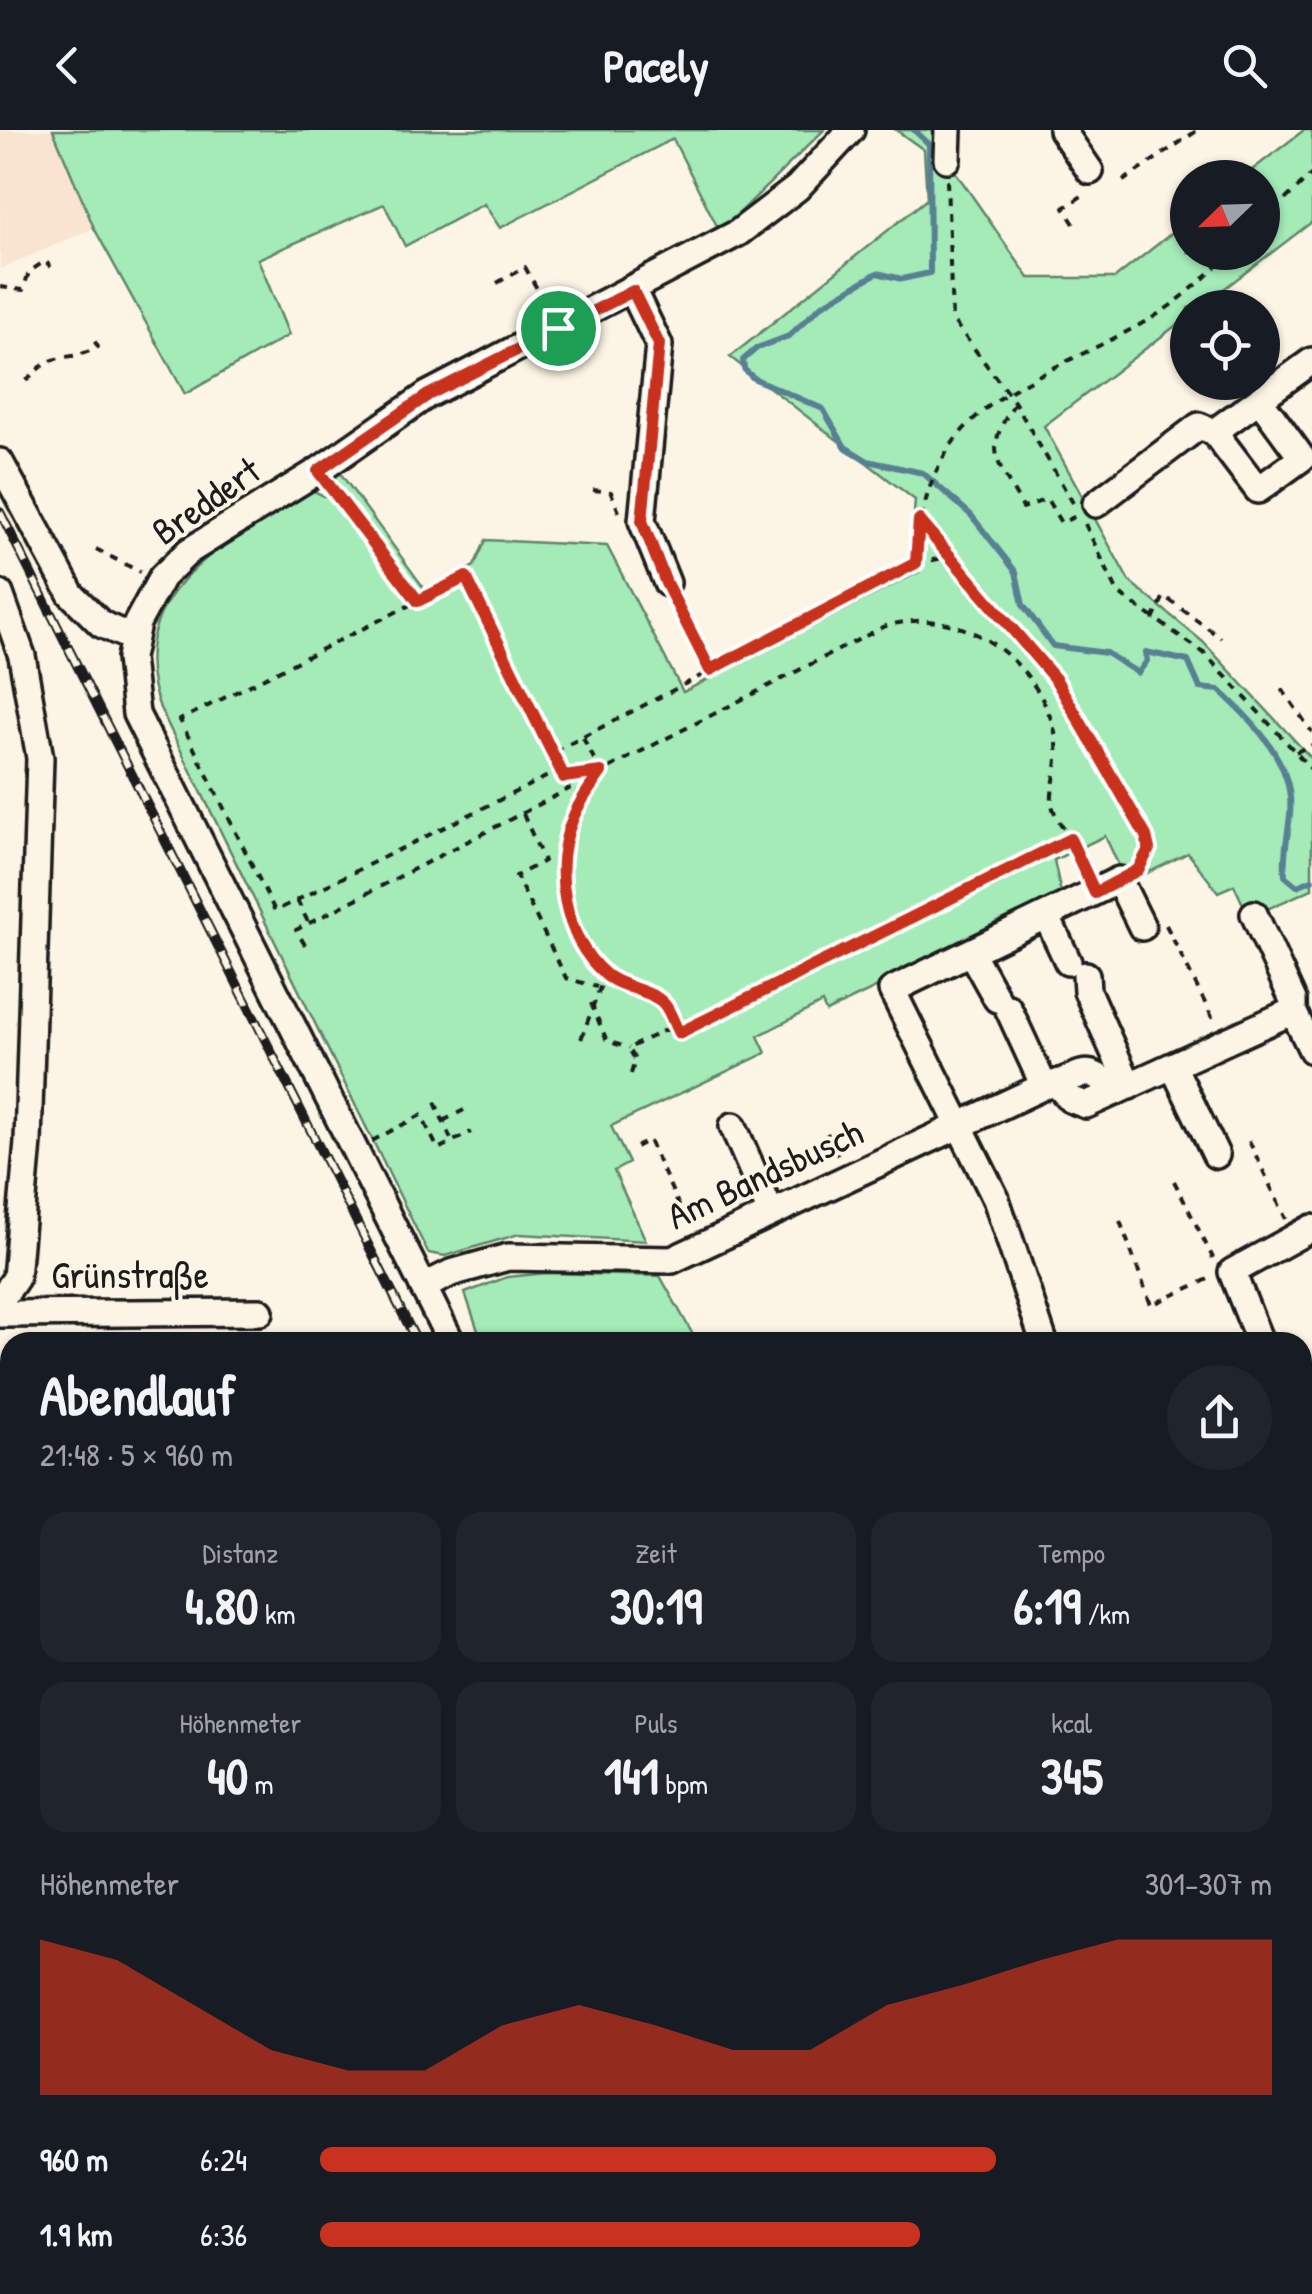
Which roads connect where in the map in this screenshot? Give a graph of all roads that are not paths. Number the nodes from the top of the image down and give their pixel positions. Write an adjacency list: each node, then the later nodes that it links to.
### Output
1 (851, 130): 6 (street, Breddert)
2 (948, 130): 4 (street)
3 (1062, 130): 5 (street)
4 (947, 159)
5 (1087, 183)
6 (633, 291): 14 (street); 16 (street, Breddert)
7 (1312, 361): 8 (street)
8 (1280, 385)
9 (1259, 400): 10 (street); 11 (street)
10 (1214, 432): 11 (street); 13 (street)
11 (1307, 459)
12 (0, 462): 16 (street)
13 (1088, 509)
14 (666, 583)
15 (0, 594): 32 (street, Grünstraße)
16 (132, 638): 31 (street, Breddert)
17 (1254, 914): 21 (street)
18 (1047, 916): 19 (street); 20 (street); 25 (street)
19 (1154, 926)
20 (972, 954): 24 (street); 26 (street)
21 (1293, 1011): 22 (street); 23 (street)
22 (1312, 1050)
23 (1173, 1066): 25 (street); 28 (street)
24 (1050, 1085): 25 (street); 26 (street, Am Bandsbusch)
25 (1122, 1089)
26 (959, 1125): 29 (street, Am Bandsbusch); 36 (street)
27 (733, 1126): 29 (street)
28 (1216, 1155)
29 (771, 1213): 31 (street, Am Bandsbusch)
30 (1303, 1233): 37 (street)
31 (423, 1287): 35 (street, Breddert)
32 (0, 1300)
33 (260, 1312): 34 (street, Grünstraße)
34 (0, 1314)
35 (446, 1332)
36 (1041, 1332)
37 (1256, 1332)

